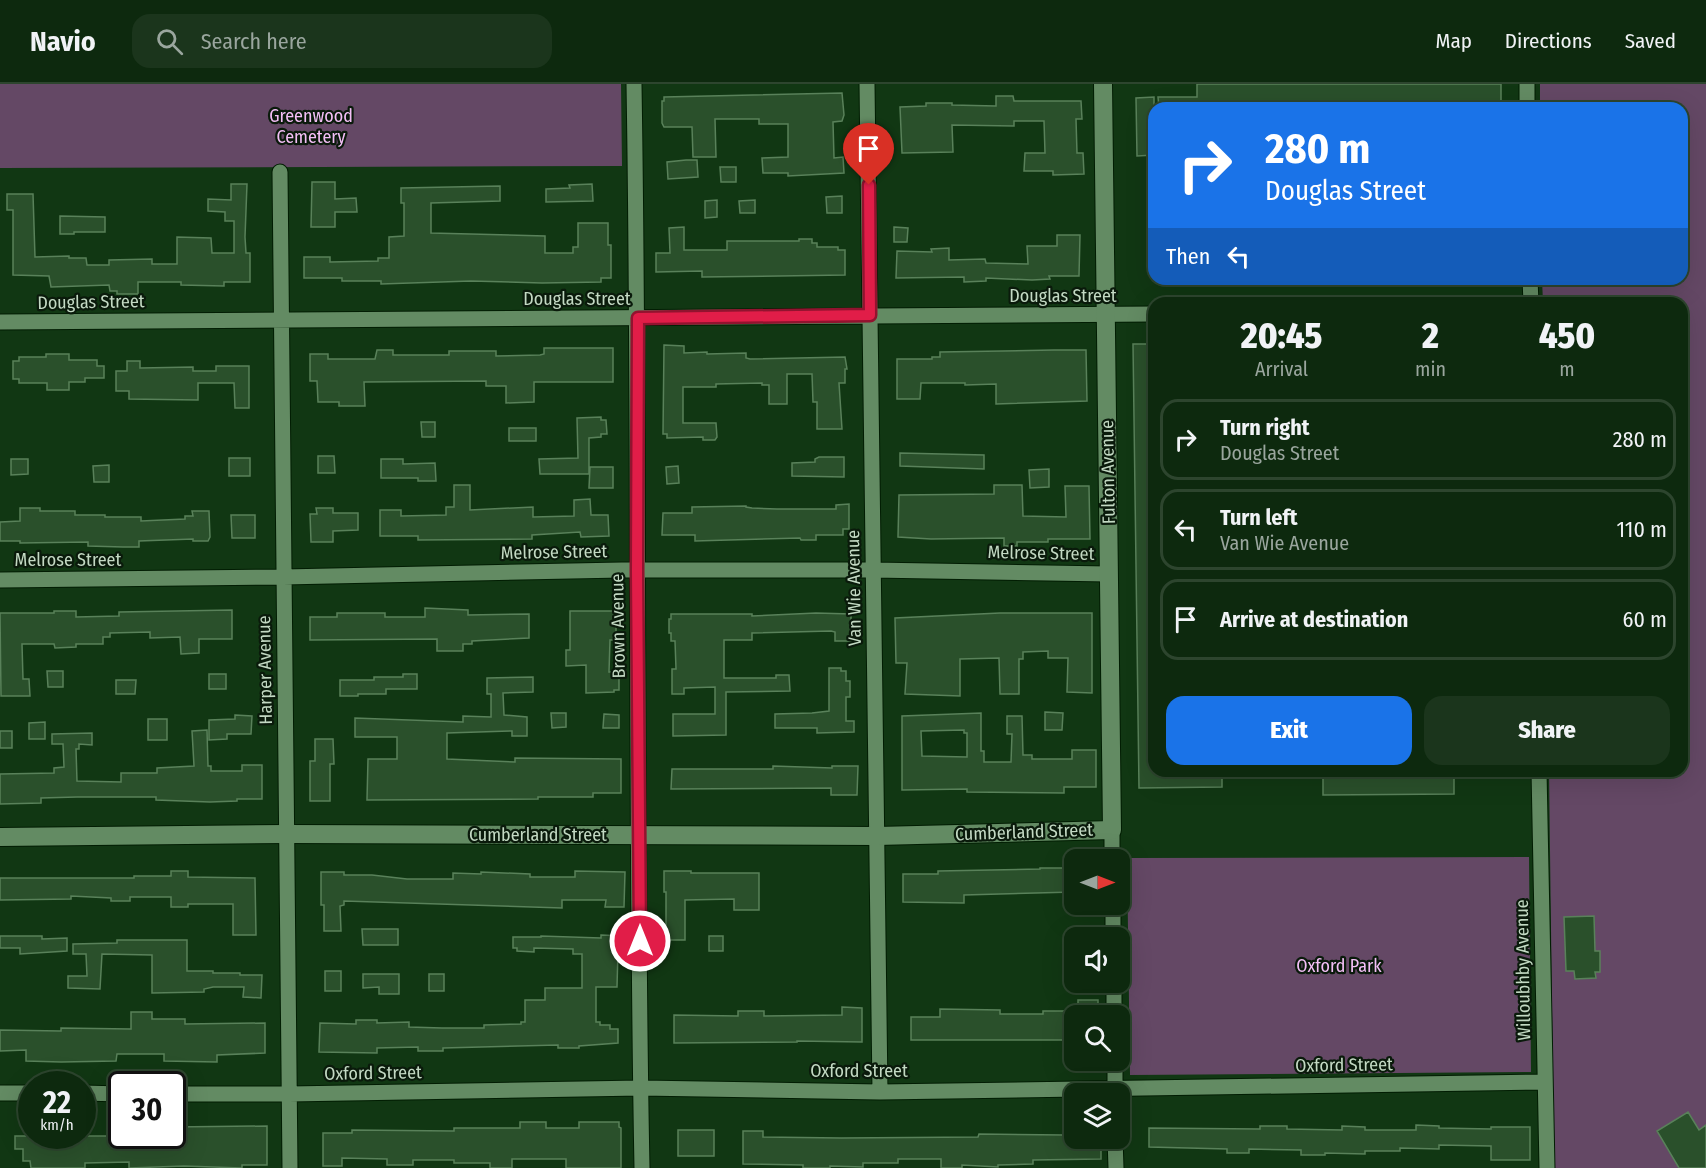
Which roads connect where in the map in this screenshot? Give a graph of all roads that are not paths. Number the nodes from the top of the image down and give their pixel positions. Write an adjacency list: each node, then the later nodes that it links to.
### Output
1 (634, 84): 10 (street, Brown Avenue)
2 (867, 84): 8 (street, Van Wie Avenue)
3 (1103, 84): 9 (street, Fulton Avenue)
4 (1527, 84): 5 (street)
5 (1527, 102)
6 (280, 172): 11 (street, Harper Avenue)
7 (1148, 314): 9 (street, Douglas Street)
8 (870, 315): 9 (street, Douglas Street); 10 (street, Douglas Street); 13 (street, Van Wie Avenue)
9 (1106, 315): 15 (street, Fulton Avenue)
10 (638, 318): 11 (street, Douglas Street); 14 (street, Brown Avenue)
11 (281, 320): 12 (street, Douglas Street); 16 (street, Harper Avenue)
12 (0, 322)
13 (873, 570): 14 (street, Melrose Street); 15 (street, Melrose Street); 22 (street, Van Wie Avenue)
14 (637, 571): 16 (street, Melrose Street); 21 (street, Brown Avenue)
15 (1109, 574): 19 (street, Fulton Avenue)
16 (283, 577): 17 (street, Melrose Street); 20 (street, Harper Avenue)
17 (0, 580)
18 (1539, 777): 25 (street, Willoubhby Avenue)
19 (1112, 830): 22 (street, Cumberland Street); 24 (street, Fulton Avenue)
20 (286, 834): 21 (street, Cumberland Street); 23 (street, Cumberland Street); 33 (street, Harper Avenue)
21 (639, 835): 22 (street, Cumberland Street); 26 (street, Brown Avenue)
22 (877, 836): 29 (street, Van Wie Avenue)
23 (0, 837)
24 (1112, 849)
25 (1545, 1082): 28 (street, Oxford Street); 38 (street, Willoubhby Avenue)
26 (641, 1088): 29 (street, Oxford Street); 33 (street, Oxford Street); 36 (street, Brown Avenue)
27 (1064, 1091): 29 (street, Oxford Street)
28 (1130, 1091)
29 (880, 1092)
30 (0, 1093): 31 (street)
31 (18, 1093)
32 (186, 1094): 33 (street, Oxford Street)
33 (289, 1094): 35 (street, Harper Avenue)
34 (1116, 1149): 37 (street)
35 (290, 1168)
36 (642, 1168)
37 (1116, 1168)
38 (1547, 1168)

